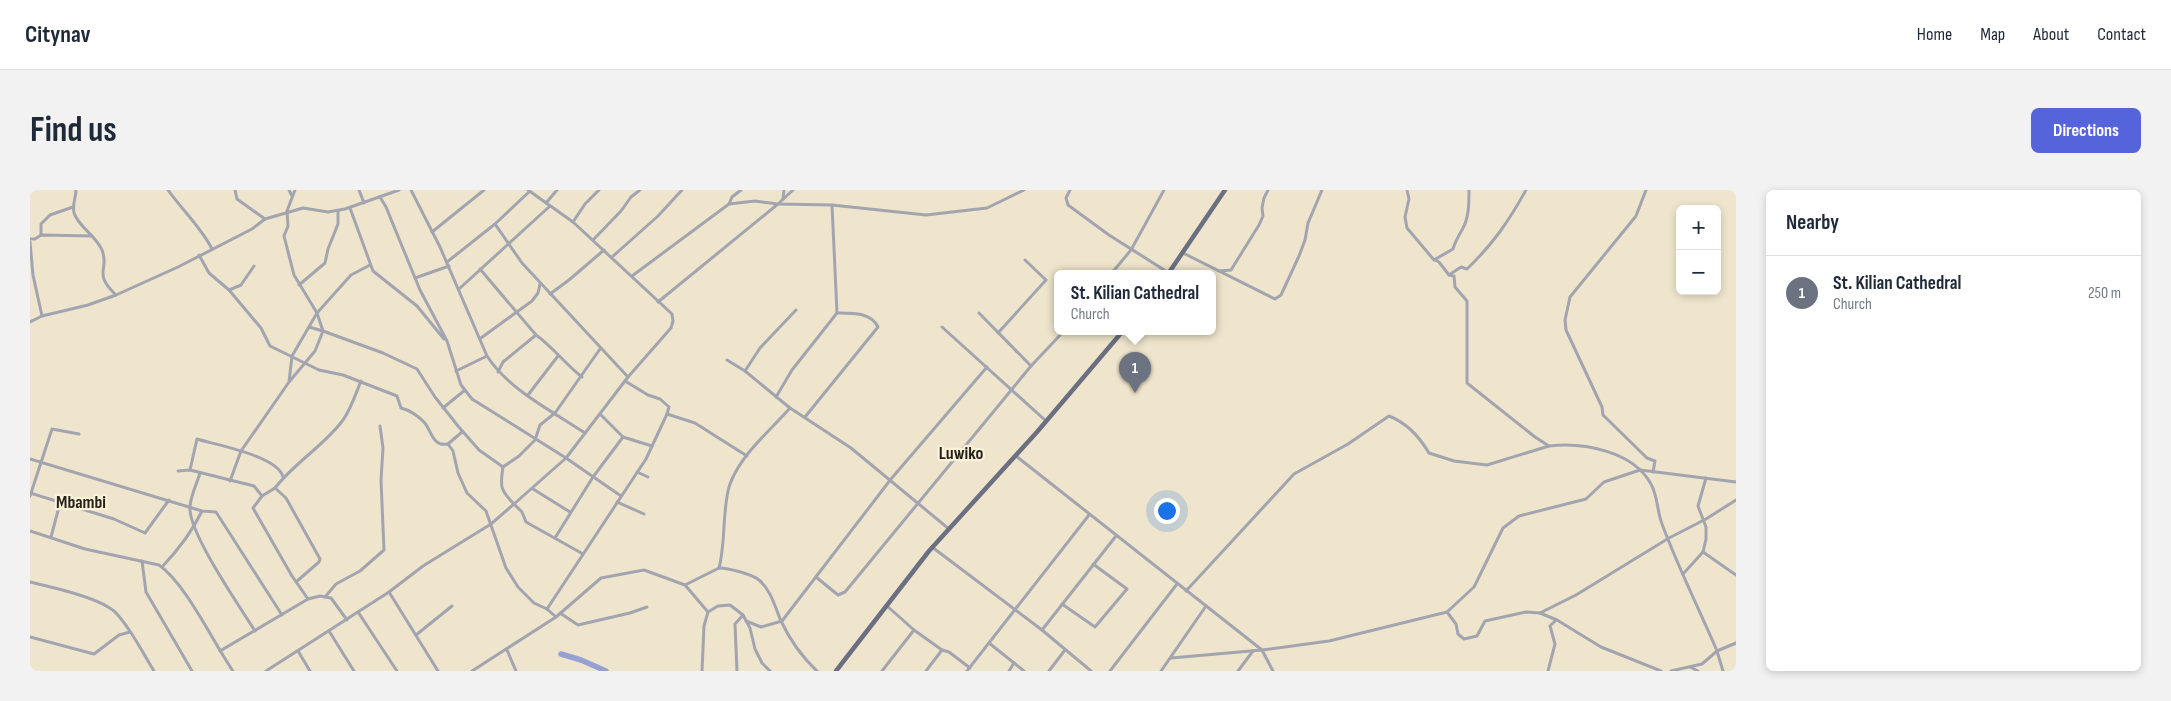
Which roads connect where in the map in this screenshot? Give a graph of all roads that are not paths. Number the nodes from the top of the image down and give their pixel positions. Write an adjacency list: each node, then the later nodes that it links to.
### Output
1 (76, 190): 35 (street)
2 (168, 190): 49 (street)
3 (234, 190): 40 (street)
4 (288, 190): 28 (street)
5 (295, 190): 28 (street)
6 (359, 190): 31 (street)
7 (399, 190): 29 (street)
8 (411, 190): 43 (street)
9 (484, 190): 43 (street)
10 (557, 190): 32 (street)
11 (599, 190): 41 (street)
12 (640, 190): 46 (street)
13 (682, 190): 54 (street)
14 (741, 190): 33 (street)
15 (784, 190): 30 (street)
16 (793, 190): 30 (street)
17 (1024, 190): 36 (street)
18 (1070, 190): 51 (street)
19 (1164, 190): 51 (street)
20 (1225, 190): 52 (main road)
21 (1268, 190): 64 (street)
22 (1322, 190): 64 (street)
23 (1407, 190): 56 (street)
24 (1469, 190): 56 (street)
25 (1526, 190): 65 (street)
26 (1646, 190): 137 (street)
27 (529, 191): 32 (street); 42 (street)
28 (292, 196): 38 (street)
29 (380, 197): 31 (street); 67 (street)
30 (783, 199): 34 (street)
31 (364, 204): 37 (street)
32 (548, 204): 41 (street); 48 (street)
33 (728, 204): 34 (street); 66 (street)
34 (778, 204): 36 (street); 74 (street)
35 (73, 206): 44 (street); 45 (street)
36 (832, 206): 78 (street)
37 (350, 208): 39 (street); 58 (street)
38 (288, 211): 39 (street); 40 (street); 69 (street)
39 (338, 211): 69 (street)
40 (265, 219): 49 (street)
41 (573, 222): 46 (street)
42 (495, 224): 48 (street); 57 (street)
43 (432, 232): 57 (street)
44 (41, 235): 45 (street); 47 (street)
45 (92, 236): 73 (street)
46 (593, 240): 50 (street)
47 (30, 241): 80 (street)
48 (508, 242): 60 (street); 68 (street)
49 (212, 249): 53 (street)
50 (604, 250): 54 (street); 72 (street)
51 (1132, 250): 61 (street); 62 (street)
52 (1183, 253): 63 (main road); 64 (street)
53 (199, 255): 71 (street); 73 (street)
54 (612, 257): 66 (street)
55 (1025, 260): 85 (street)
56 (1434, 260): 65 (street)
57 (448, 264): 67 (street); 70 (street)
58 (370, 265): 77 (street); 90 (street)
59 (254, 266): 71 (street)
60 (480, 269): 70 (street); 76 (street)
61 (1114, 270)
62 (1163, 270)
63 (1172, 270)
64 (1219, 271)
65 (1449, 275): 125 (street)
66 (632, 276): 74 (street)
67 (415, 278): 90 (street)
68 (540, 283): 72 (street); 76 (street)
69 (299, 285): 77 (street)
70 (459, 289): 89 (street)
71 (229, 290): 92 (street)
72 (550, 294): 91 (street)
73 (116, 295): 80 (street)
74 (658, 302): 103 (street)
75 (796, 310): 100 (street)
76 (517, 312): 86 (street); 89 (street)
77 (317, 313): 82 (street); 84 (street)
78 (837, 313): 109 (street); 115 (street)
79 (979, 313): 85 (street)
80 (42, 316): 81 (street)
81 (30, 322)
82 (309, 327): 84 (street); 92 (street)
83 (942, 328): 98 (street)
84 (323, 331): 96 (street); 110 (street)
85 (998, 333): 97 (street)
86 (536, 335): 94 (street); 101 (street)
87 (1060, 335): 97 (street)
88 (1119, 335): 116 (main road)
89 (480, 338): 93 (street)
90 (447, 341): 99 (street)
91 (600, 349): 102 (street); 103 (street)
92 (292, 356): 96 (street); 105 (street)
93 (487, 356): 99 (street); 101 (street)
94 (558, 356): 102 (street); 108 (street)
95 (727, 360): 100 (street)
96 (306, 364): 104 (street); 105 (street)
97 (1031, 366): 107 (street)
98 (987, 368): 107 (street); 143 (street)
99 (456, 371): 106 (street)
100 (745, 371): 109 (street)
101 (498, 372): 108 (street)
102 (582, 377): 112 (street)
103 (627, 379): 113 (street); 114 (street)
104 (361, 381): 123 (street); 139 (street)
105 (289, 382): 126 (street)
106 (465, 390): 110 (street); 122 (street)
107 (1012, 390): 116 (street); 155 (street)
108 (528, 395): 112 (street)
109 (776, 397): 111 (street)
110 (443, 408): 118 (street)
111 (790, 408): 115 (street); 127 (street)
112 (555, 412): 119 (street); 122 (street)
113 (600, 414): 119 (street); 121 (street)
114 (667, 414): 124 (street); 127 (street)
115 (805, 417): 143 (street)
116 (1046, 421): 128 (main road)
117 (380, 426): 187 (street)
118 (462, 432): 123 (street); 132 (street)
119 (585, 433): 130 (street)
120 (79, 434): 131 (street)
121 (622, 437): 124 (street); 140 (street)
122 (536, 440): 130 (street); 132 (street)
123 (448, 444): 163 (street)
124 (652, 446): 136 (street)
125 (1549, 446): 134 (street); 185 (street)
126 (241, 451): 133 (street); 139 (street); 144 (street)
127 (747, 456): 177 (street)
128 (1016, 456): 161 (street); 165 (main road)
129 (30, 458): 131 (street)
130 (566, 458): 140 (street); 147 (street)
131 (41, 462): 148 (street); 151 (street)
132 (503, 467): 156 (street)
133 (190, 470): 135 (street); 138 (street)
134 (1640, 470): 137 (street); 170 (street); 198 (street)
135 (178, 471)
136 (637, 472): 141 (street); 150 (street)
137 (1653, 472): 142 (street)
138 (200, 473): 144 (street); 157 (street)
139 (283, 477): 146 (street)
140 (593, 477): 150 (street); 159 (street)
141 (648, 477)
142 (1706, 478): 145 (street); 162 (street)
143 (891, 479): 155 (street); 180 (street)
144 (230, 480): 149 (street)
145 (1736, 482)
146 (275, 488): 149 (street); 182 (street)
147 (532, 489): 156 (street); 159 (street)
148 (30, 494): 154 (street)
149 (262, 496): 182 (street)
150 (621, 496): 153 (street)
151 (169, 500): 154 (street); 157 (street)
152 (1736, 500): 162 (street)
153 (618, 502): 160 (street); 173 (street)
154 (60, 503): 168 (street)
155 (917, 503): 165 (street); 180 (street)
156 (514, 504): 163 (street); 169 (street)
157 (189, 507): 158 (street); 164 (street)
158 (202, 511): 164 (street); 201 (street)
159 (570, 512): 169 (street)
160 (644, 514)
161 (1089, 515): 167 (street); 195 (street)
162 (1703, 520): 170 (street); 172 (street)
163 (491, 524): 186 (street); 194 (street)
164 (195, 526): 176 (street); 210 (street)
165 (949, 529): 171 (main road)
166 (30, 531): 168 (street)
167 (1116, 536): 175 (street); 183 (street)
168 (51, 538): 174 (street)
169 (555, 538): 173 (street)
170 (1669, 538): 178 (street); 200 (street)
171 (932, 547): 190 (main road); 195 (street)
172 (1703, 552): 178 (street); 179 (street)
173 (583, 554): 194 (street)
174 (142, 561): 176 (street); 232 (street)
175 (1093, 564): 189 (street); 189 (street)
176 (162, 567): 225 (street)
177 (719, 568): 184 (street); 207 (street)
178 (1683, 574): 222 (street)
179 (1736, 575)
180 (816, 577): 207 (street)
181 (30, 582): 212 (street)
182 (296, 582): 188 (street)
183 (1177, 584): 185 (street); 252 (street)
184 (684, 585): 197 (street); 199 (street)
185 (1186, 591): 192 (street)
186 (389, 592): 196 (street); 213 (street)
187 (325, 597): 188 (street); 204 (street)
188 (308, 599): 201 (street)
189 (1062, 604): 209 (street)
190 (886, 605): 208 (street); 245 (main road)
191 (452, 606): 213 (street)
192 (1206, 606): 217 (street); 226 (street)
193 (647, 607): 199 (street)
194 (547, 609): 203 (street)
195 (1014, 610): 209 (street); 215 (street)
196 (358, 612): 204 (street); 237 (street)
197 (708, 612): 202 (street); 241 (street)
198 (1447, 612): 200 (street); 221 (street)
199 (560, 613): 203 (street)
200 (1540, 613): 205 (street)
201 (282, 615): 210 (street)
202 (743, 615): 206 (street); 242 (street)
203 (556, 617): 218 (street)
204 (347, 620): 211 (street)
205 (1557, 620): 256 (street); 257 (street)
206 (746, 621): 207 (street); 243 (street)
207 (782, 621): 244 (street)
208 (914, 630): 219 (street); 246 (street)
209 (1042, 630): 220 (street)
210 (255, 631): 225 (street)
211 (329, 631): 223 (street); 236 (street)
212 (130, 632): 214 (street); 231 (street)
213 (416, 635): 238 (street)
214 (30, 637)
215 (989, 643): 227 (street); 229 (street)
216 (1736, 643): 222 (street)
217 (1257, 646): 221 (street); 224 (street)
218 (507, 650): 239 (street); 240 (street)
219 (942, 650): 229 (street); 247 (street)
220 (1065, 650): 250 (street); 251 (street)
221 (1262, 650): 224 (street); 255 (street)
222 (1717, 650): 228 (street); 260 (street)
223 (298, 651): 230 (street); 235 (street)
224 (1253, 651): 226 (street); 254 (street)
225 (220, 652): 233 (street)
226 (1171, 658): 253 (street)
227 (1014, 663): 248 (street); 249 (street)
228 (1690, 667): 258 (street); 259 (street)
229 (968, 669)
230 (272, 670): 234 (street)
231 (154, 671)
232 (192, 671)
233 (233, 671)
234 (266, 671)
235 (310, 671)
236 (354, 671)
237 (397, 671)
238 (438, 671)
239 (472, 671)
240 (516, 671)
241 (702, 671)
242 (738, 671)
243 (770, 671)
244 (817, 671)
245 (836, 671)
246 (882, 671)
247 (926, 671)
248 (1009, 671)
249 (1024, 671)
250 (1049, 671)
251 (1092, 671)
252 (1110, 671)
253 (1161, 671)
254 (1238, 671)
255 (1273, 671)
256 (1548, 671)
257 (1661, 671)
258 (1671, 671)
259 (1698, 671)
260 (1723, 671)

